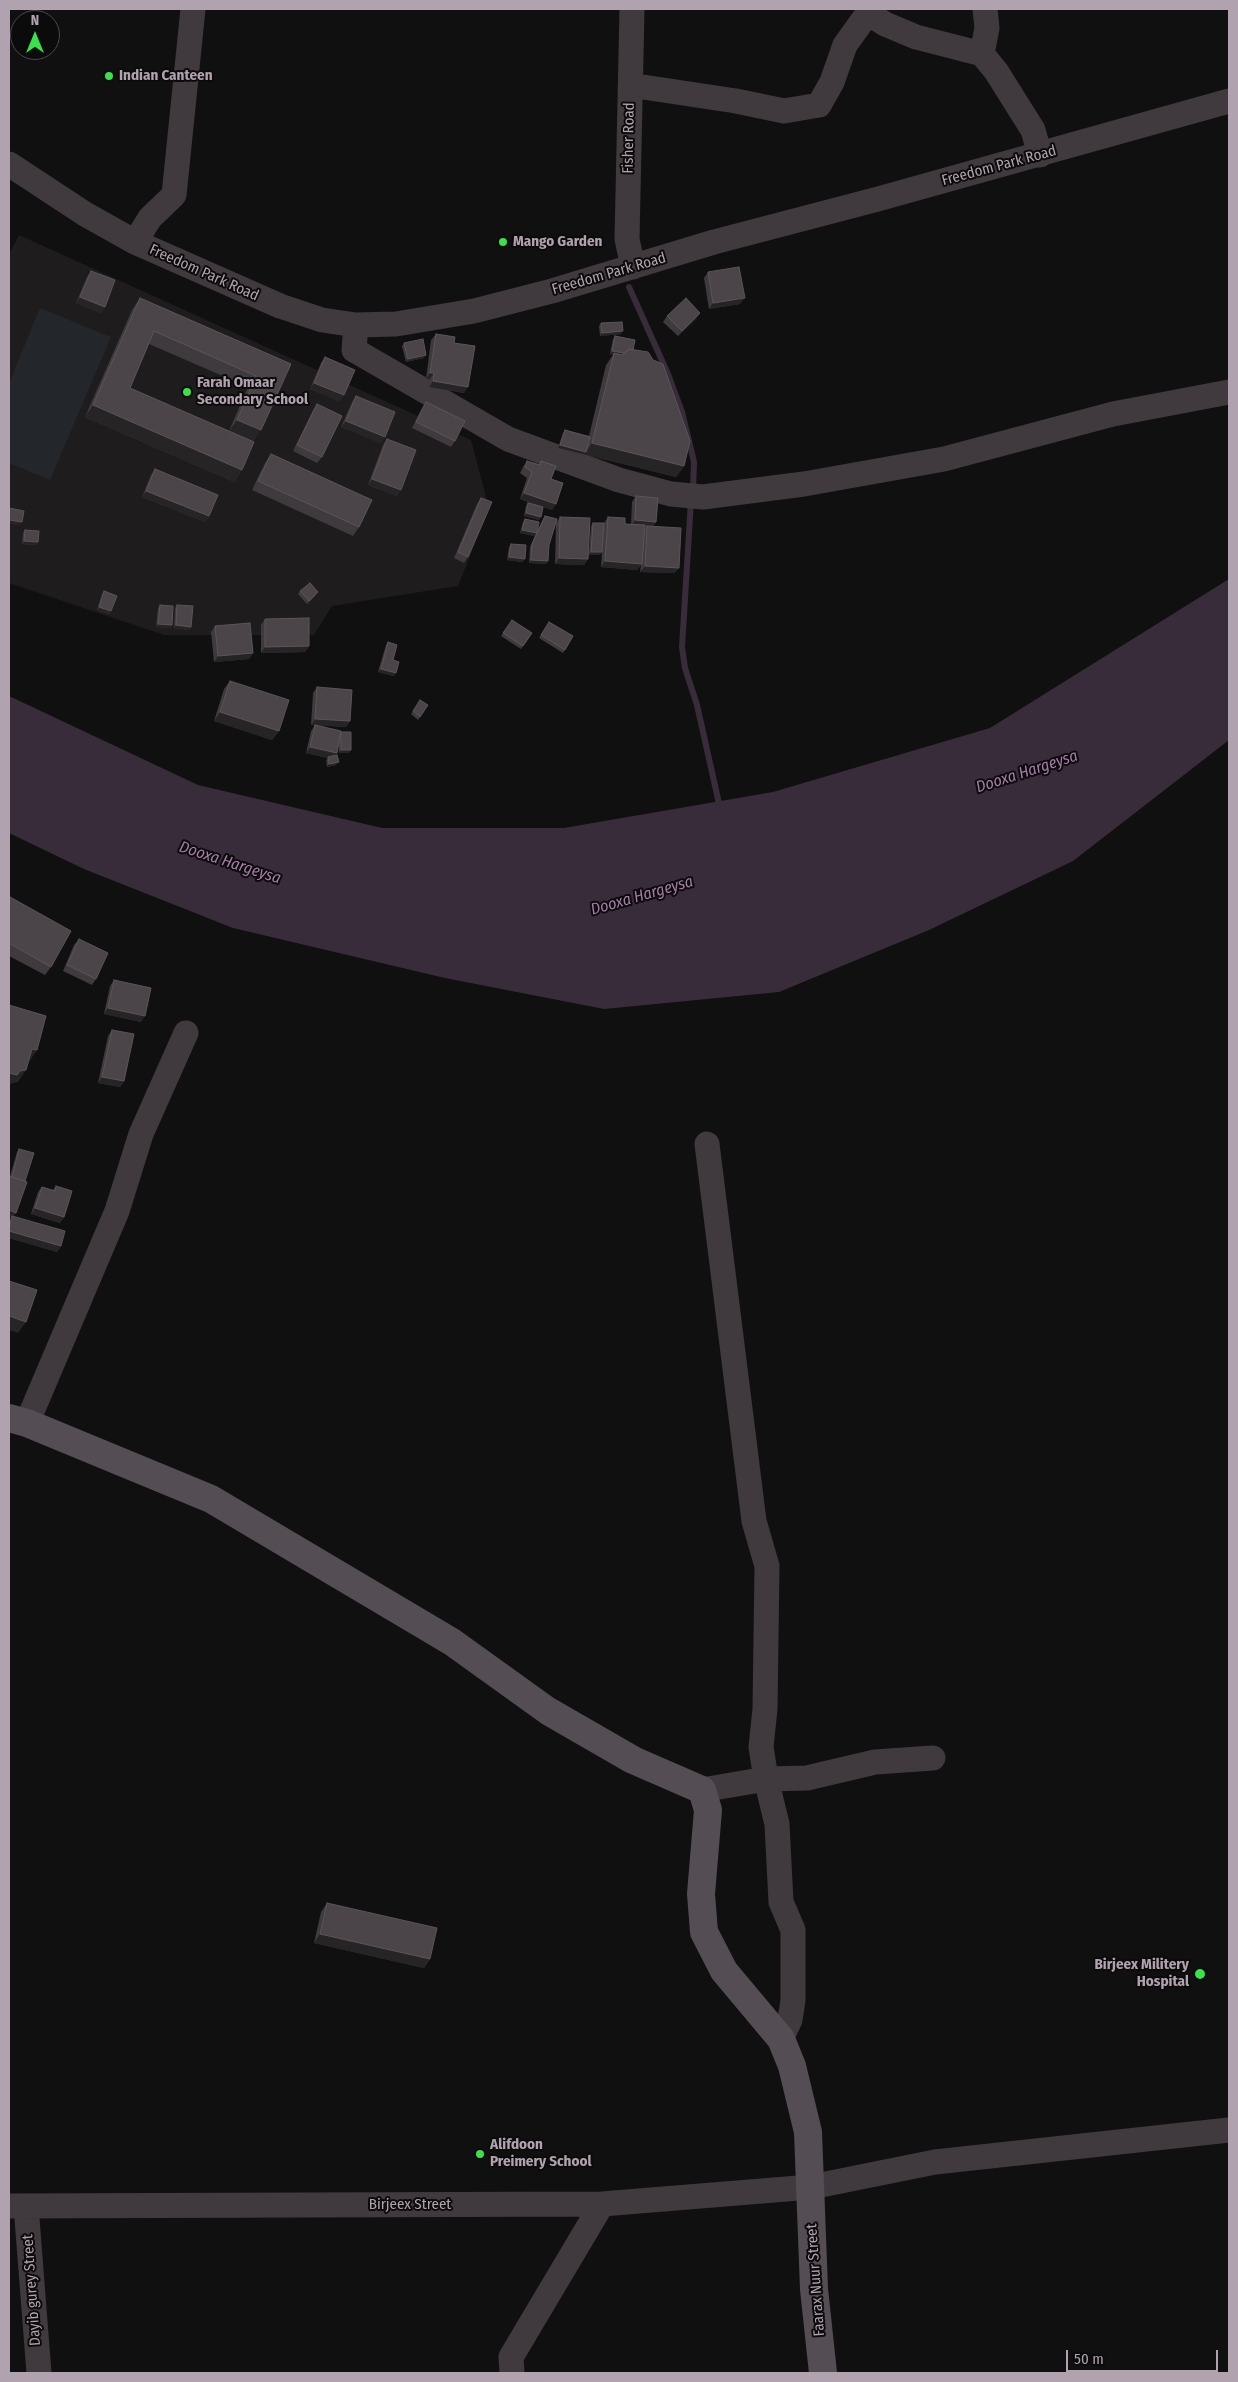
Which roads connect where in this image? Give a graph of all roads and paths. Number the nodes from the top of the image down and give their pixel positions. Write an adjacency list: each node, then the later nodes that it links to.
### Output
1 (193, 9): 10 (street)
2 (632, 9): 6 (street, Fisher Road)
3 (985, 9): 5 (street)
4 (868, 11): 5 (street); 6 (street)
5 (982, 54): 8 (street)
6 (630, 89): 11 (street, Fisher Road)
7 (1229, 101): 8 (street, Freedom Park Road)
8 (1040, 155): 11 (street, Freedom Park Road)
9 (9, 164): 10 (street, Freedom Park Road)
10 (135, 242): 12 (street, Freedom Park Road)
11 (633, 267): 12 (street, Freedom Park Road)
12 (356, 325): 13 (street)
13 (1229, 392)
14 (186, 1033): 16 (street)
15 (707, 1144): 18 (street)
16 (18, 1420): 19 (main road)
17 (933, 1758): 18 (street)
18 (766, 1779): 19 (street); 20 (street)
19 (702, 1790): 20 (main road, Faarax Nuur Street)
20 (781, 2039): 22 (main road, Faarax Nuur Street)
21 (1229, 2130): 22 (street, Birjeex Street)
22 (811, 2187): 23 (street, Birjeex Street); 27 (main road, Faarax Nuur Street)
23 (602, 2204): 24 (street, Birjeex Street); 26 (street)
24 (17, 2206): 25 (street, Dayib gurey Street)
25 (39, 2373)
26 (512, 2373)
27 (823, 2373)

